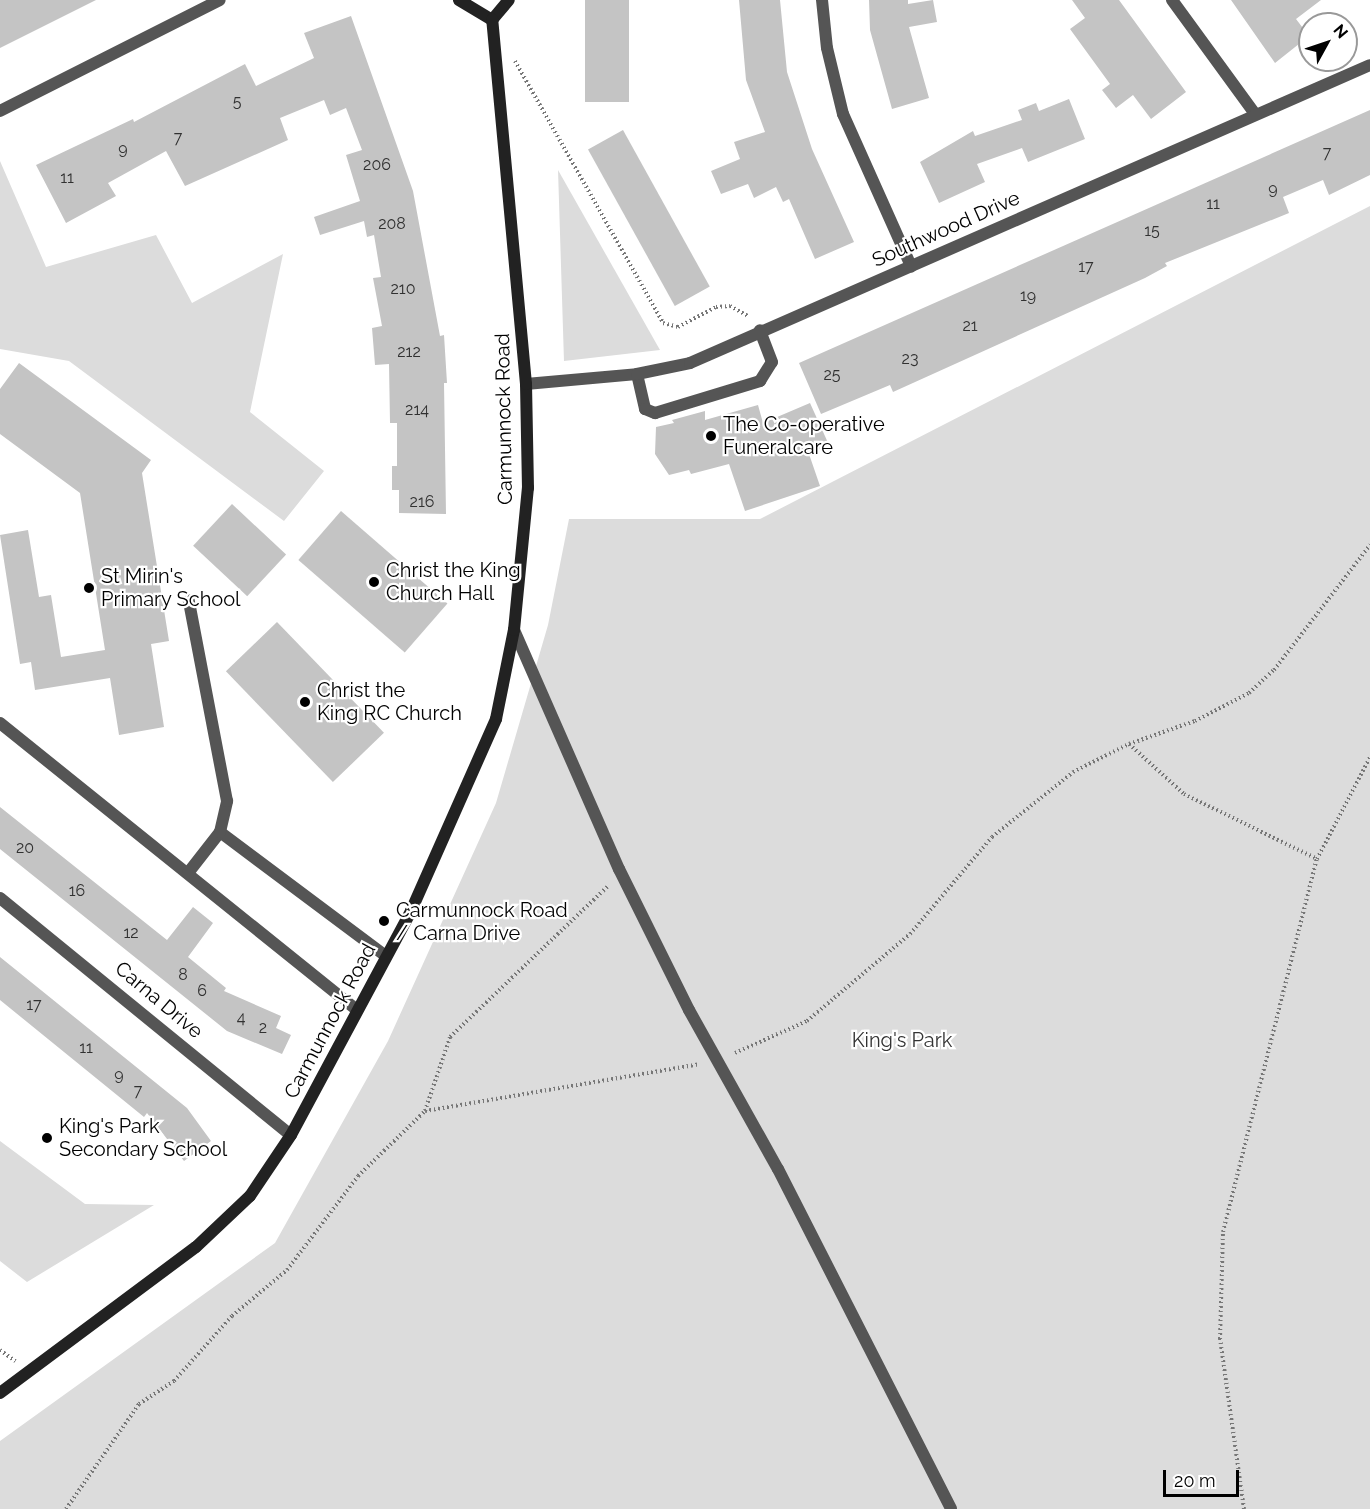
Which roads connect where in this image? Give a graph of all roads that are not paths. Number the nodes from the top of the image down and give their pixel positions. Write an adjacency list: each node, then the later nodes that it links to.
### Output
1 (218, 0): 8 (street)
2 (459, 0): 6 (main road)
3 (509, 0): 6 (main road)
4 (822, 0): 10 (street)
5 (1172, 0): 9 (street)
6 (492, 20): 13 (main road, Carmunnock Road)
7 (1370, 65): 9 (street, Southwood Drive)
8 (0, 111)
9 (1255, 114): 10 (street, Southwood Drive)
10 (912, 266): 11 (street, Southwood Drive)
11 (760, 330): 12 (street, Southwood Drive); 12 (street)
12 (637, 374): 13 (street, Southwood Drive)
13 (526, 384): 15 (main road, Carmunnock Road)
14 (189, 601): 17 (street)
15 (514, 630): 20 (main road, Carmunnock Road); 24 (street)
16 (0, 723): 18 (street)
17 (220, 832): 18 (street); 20 (street)
18 (188, 873): 21 (street)
19 (0, 898): 22 (street, Carna Drive)
20 (386, 956): 21 (main road, Carmunnock Road)
21 (356, 1009): 22 (main road, Carmunnock Road)
22 (291, 1135): 23 (main road, Carmunnock Road)
23 (0, 1393)
24 (951, 1509)

